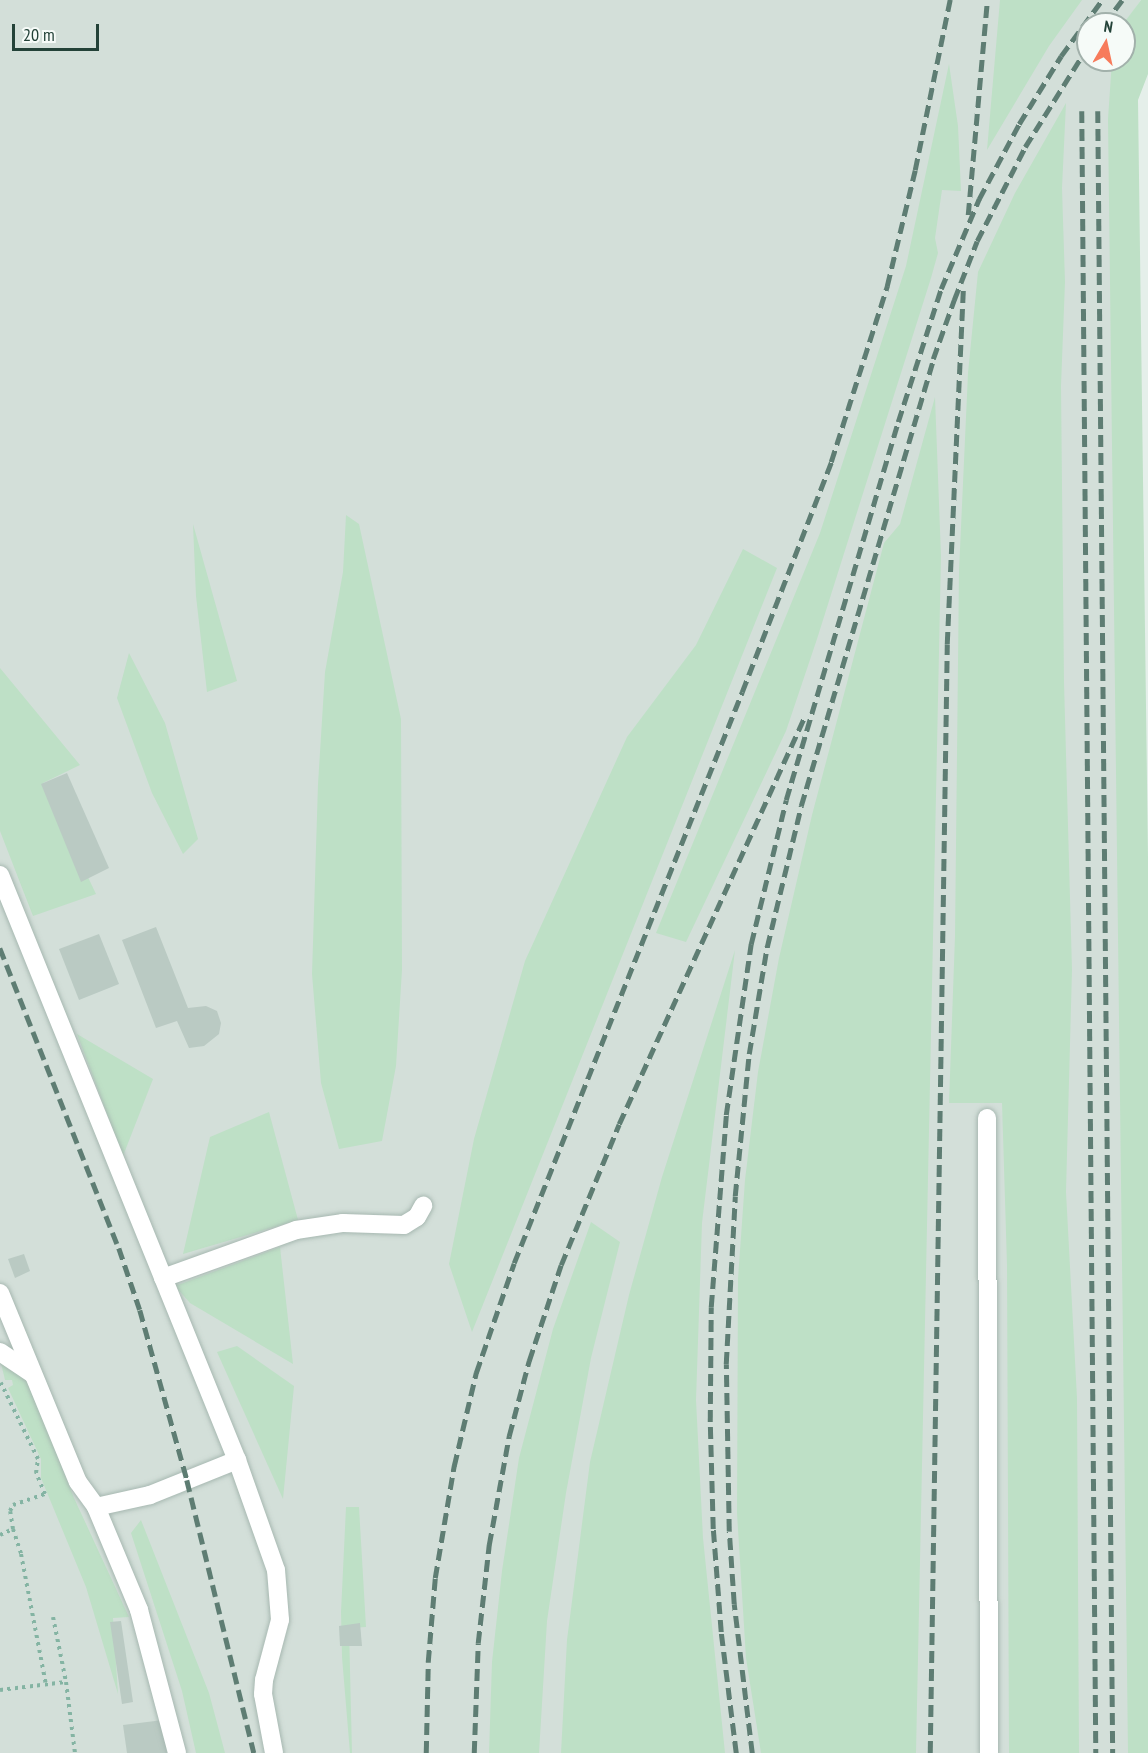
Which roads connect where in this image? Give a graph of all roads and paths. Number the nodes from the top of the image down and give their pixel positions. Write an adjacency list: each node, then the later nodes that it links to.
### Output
1 (0, 875): 4 (lane)
2 (987, 1118): 20 (lane)
3 (423, 1206): 4 (lane)
4 (164, 1278): 9 (lane)
5 (0, 1293): 7 (lane)
6 (0, 1352): 7 (lane)
7 (33, 1374): 10 (lane)
8 (0, 1379): 11 (path)
9 (237, 1460): 10 (lane); 19 (lane)
10 (96, 1507): 18 (lane)
11 (14, 1529): 12 (path); 15 (path)
12 (0, 1535)
13 (52, 1617): 14 (path)
14 (66, 1682): 15 (path); 17 (path)
15 (46, 1685): 16 (path)
16 (0, 1690)
17 (75, 1753)
18 (177, 1753)
19 (274, 1753)
20 (989, 1753)

